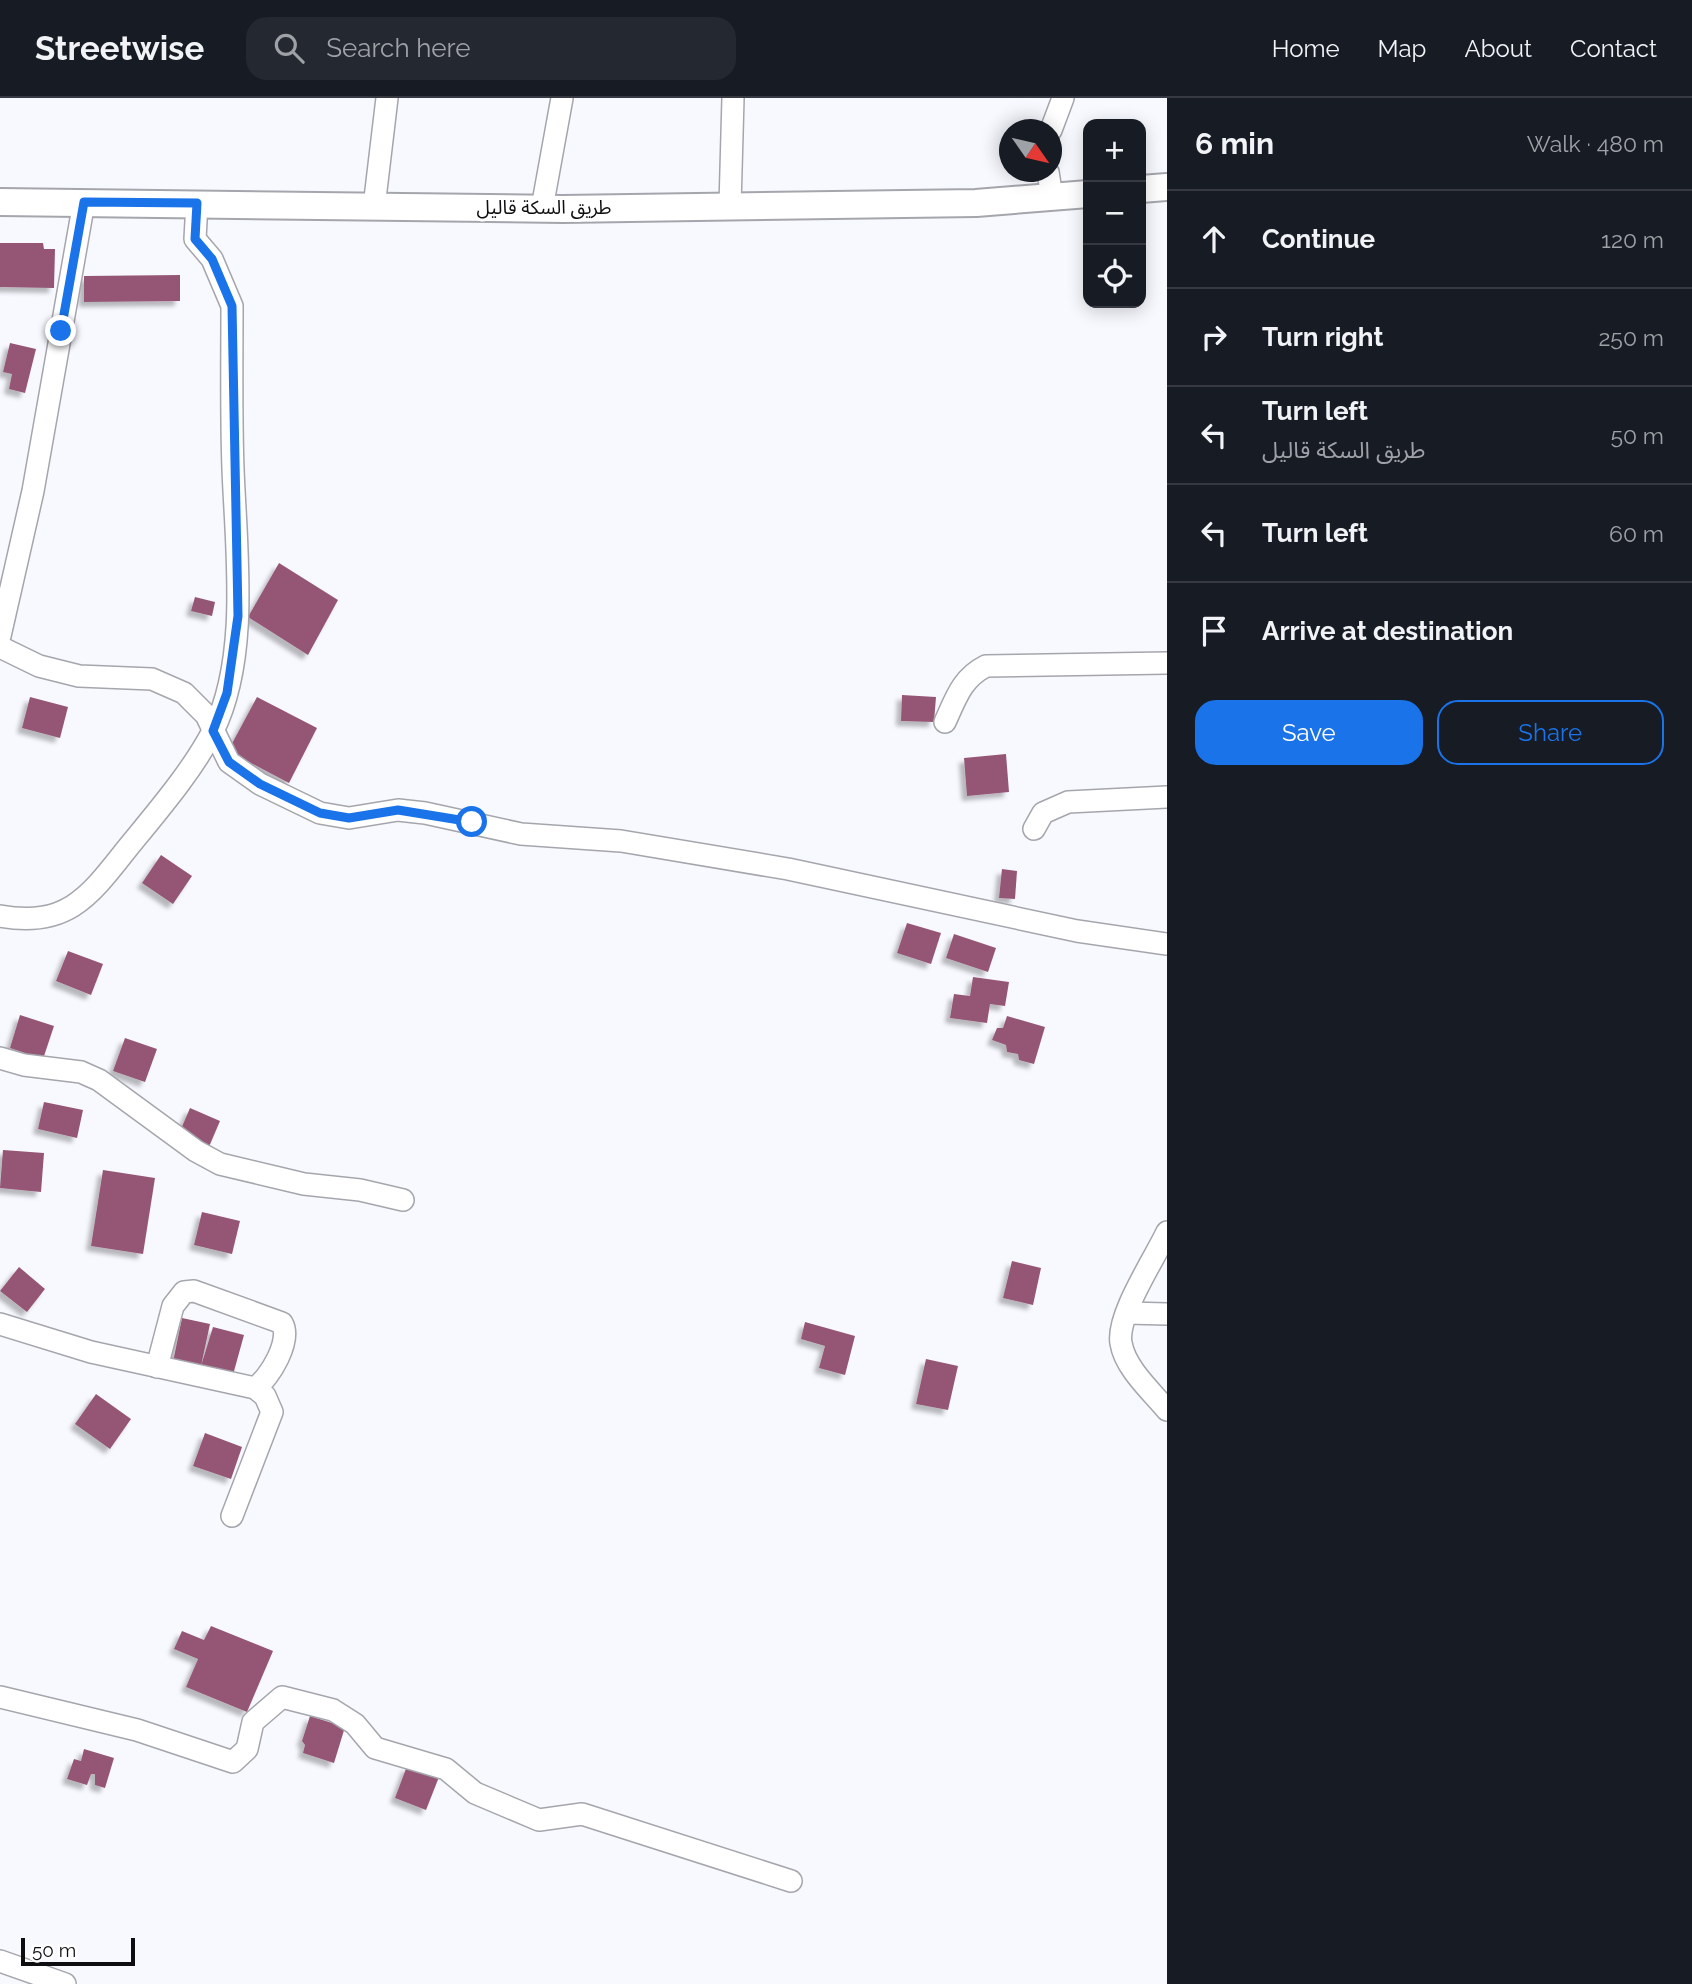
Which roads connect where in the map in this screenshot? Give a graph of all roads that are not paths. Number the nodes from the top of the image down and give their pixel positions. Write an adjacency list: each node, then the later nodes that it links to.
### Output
1 (387, 98): 13 (street)
2 (562, 98): 15 (street)
3 (733, 98): 14 (street)
4 (1063, 98): 5 (street)
5 (1055, 119)
6 (1050, 184): 9 (main road, طريق السكة قاليل); 14 (main road, طريق السكة قاليل)
7 (1167, 187): 8 (main road)
8 (1146, 189)
9 (1083, 193)
10 (0, 202): 11 (main road, طريق السكة قاليل)
11 (84, 202): 12 (main road, طريق السكة قاليل); 16 (street)
12 (197, 203): 13 (main road, طريق السكة قاليل); 20 (street)
13 (374, 206): 15 (main road, طريق السكة قاليل)
14 (730, 206): 15 (main road, طريق السكة قاليل)
15 (542, 208)
16 (0, 636)
17 (0, 647): 20 (street)
18 (1167, 663): 19 (street)
19 (945, 722)
20 (213, 731): 23 (street); 24 (street)
21 (1167, 797): 22 (street)
22 (1034, 829)
23 (0, 916)
24 (1167, 944)
25 (0, 1058): 26 (street)
26 (403, 1200)
27 (1167, 1232): 28 (street)
28 (1127, 1313): 29 (street); 33 (street)
29 (1167, 1314)
30 (0, 1324): 31 (street)
31 (157, 1367): 32 (street); 32 (street)
32 (255, 1388): 34 (street)
33 (1167, 1410)
34 (232, 1516)
35 (0, 1697): 36 (street)
36 (791, 1881)
37 (0, 1961): 38 (street)
38 (65, 1984)

